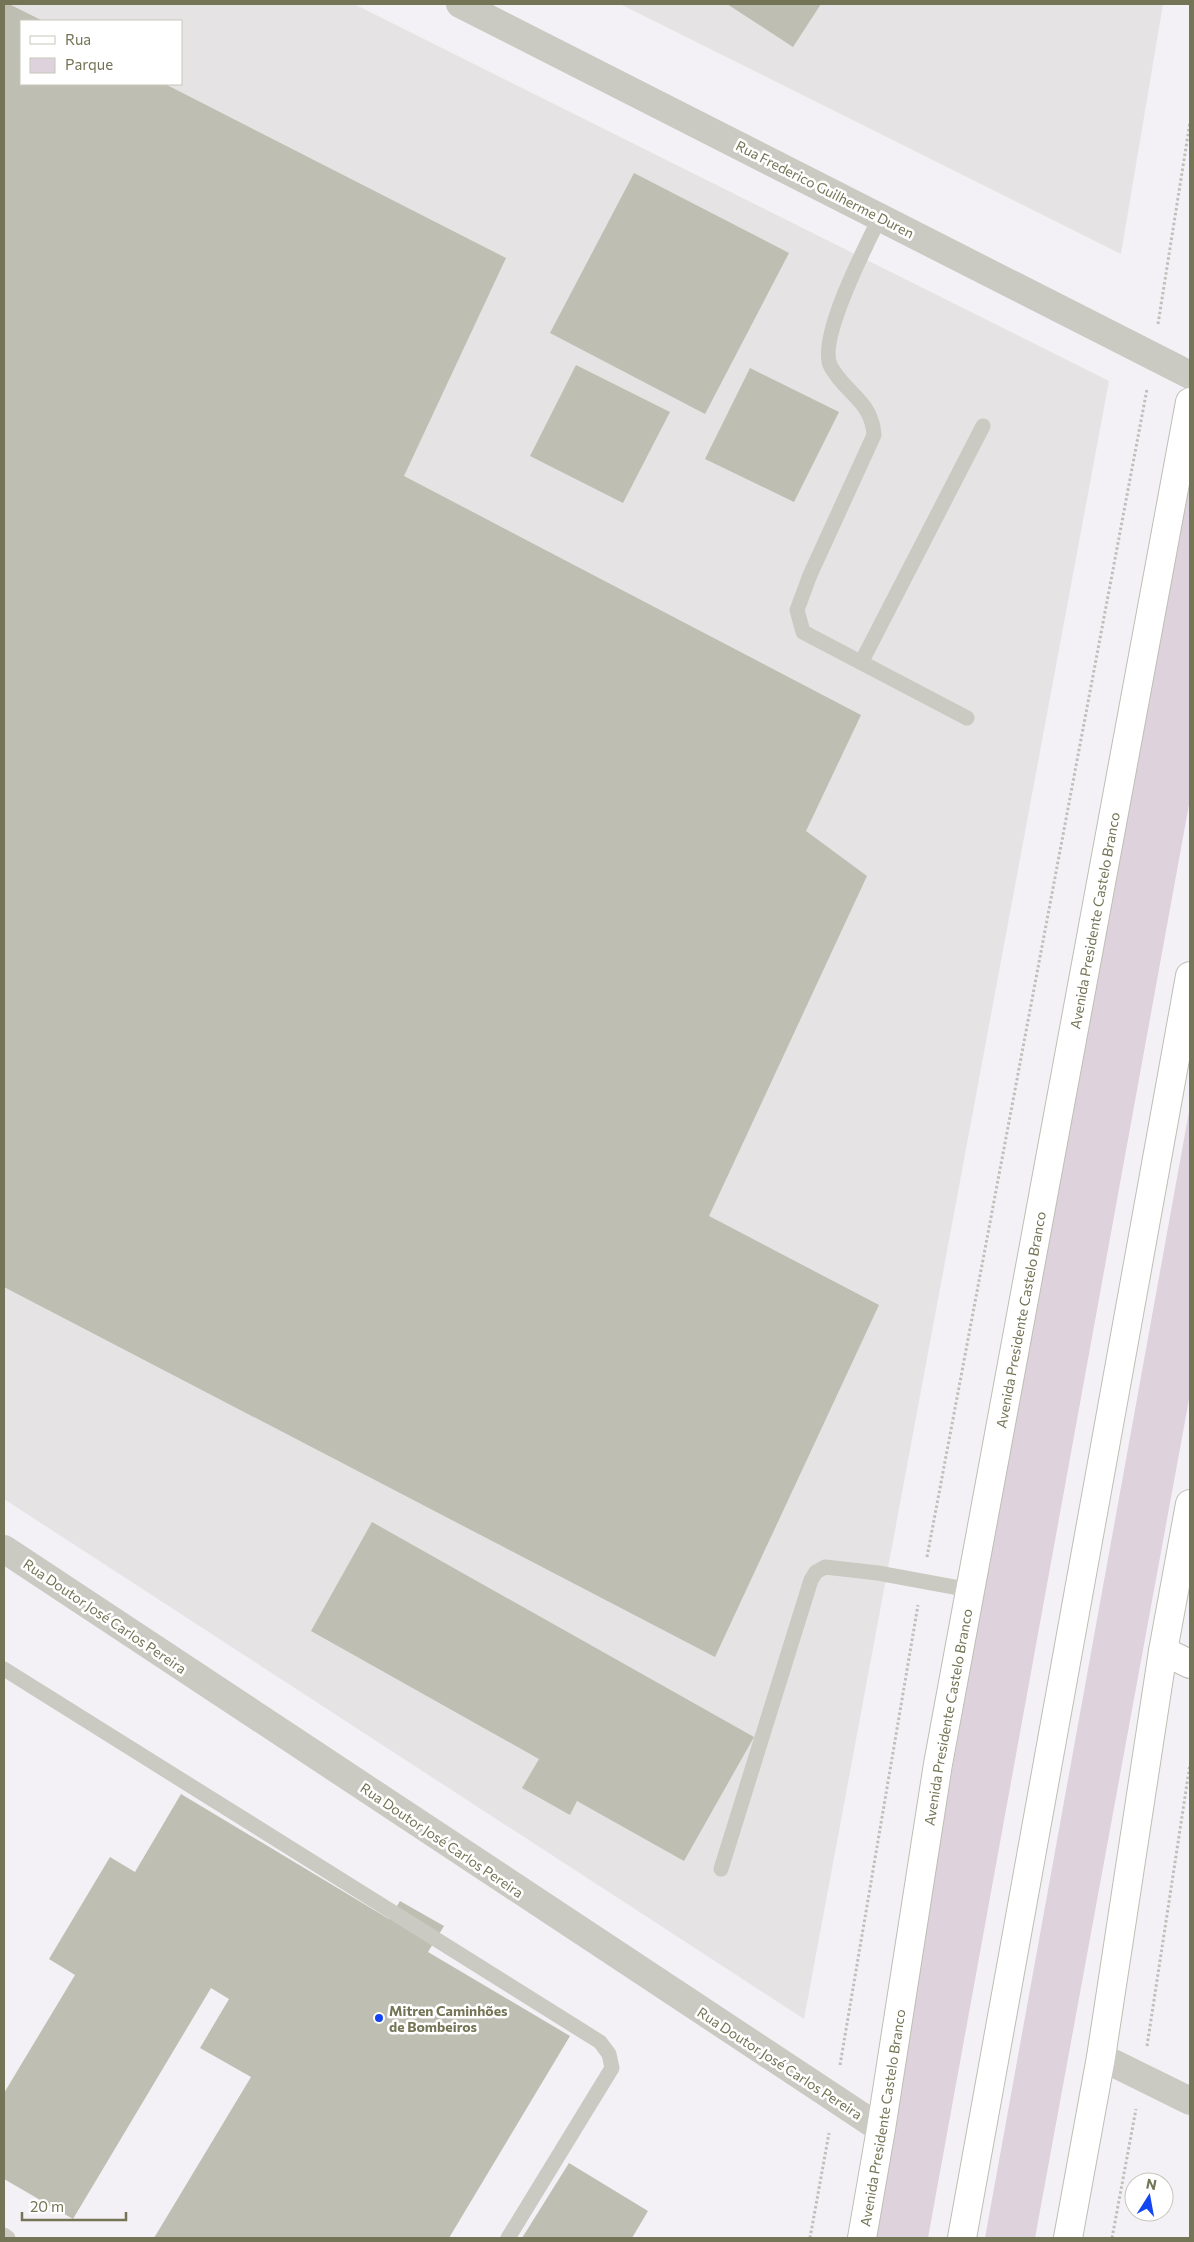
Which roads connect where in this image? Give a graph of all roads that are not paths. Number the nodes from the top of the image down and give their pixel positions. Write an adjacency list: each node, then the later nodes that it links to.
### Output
1 (460, 4): 2 (street, Rua Frederico Guilherme Duren)
2 (880, 217): 3 (street, Rua Frederico Guilherme Duren); 6 (lane)
3 (1190, 375)
4 (1190, 402): 11 (main road, Avenida Presidente Castelo Branco)
5 (982, 426): 6 (lane)
6 (862, 661): 7 (lane)
7 (967, 718)
8 (1190, 976): 23 (main road)
9 (1190, 1504): 12 (main road)
10 (4, 1549): 18 (street, Rua Doutor José Carlos Pereira)
11 (970, 1590): 15 (lane); 18 (main road, Avenida Presidente Castelo Branco)
12 (1163, 1651): 13 (main road); 16 (main road)
13 (1190, 1664)
14 (4, 1669): 21 (lane)
15 (722, 1869)
16 (1101, 2057): 17 (street); 24 (main road)
17 (1190, 2101)
18 (881, 2129): 22 (main road, Avenida Presidente Castelo Branco)
19 (4, 2236): 20 (lane)
20 (8, 2238)
21 (508, 2238)
22 (862, 2238)
23 (962, 2238)
24 (1068, 2238)

